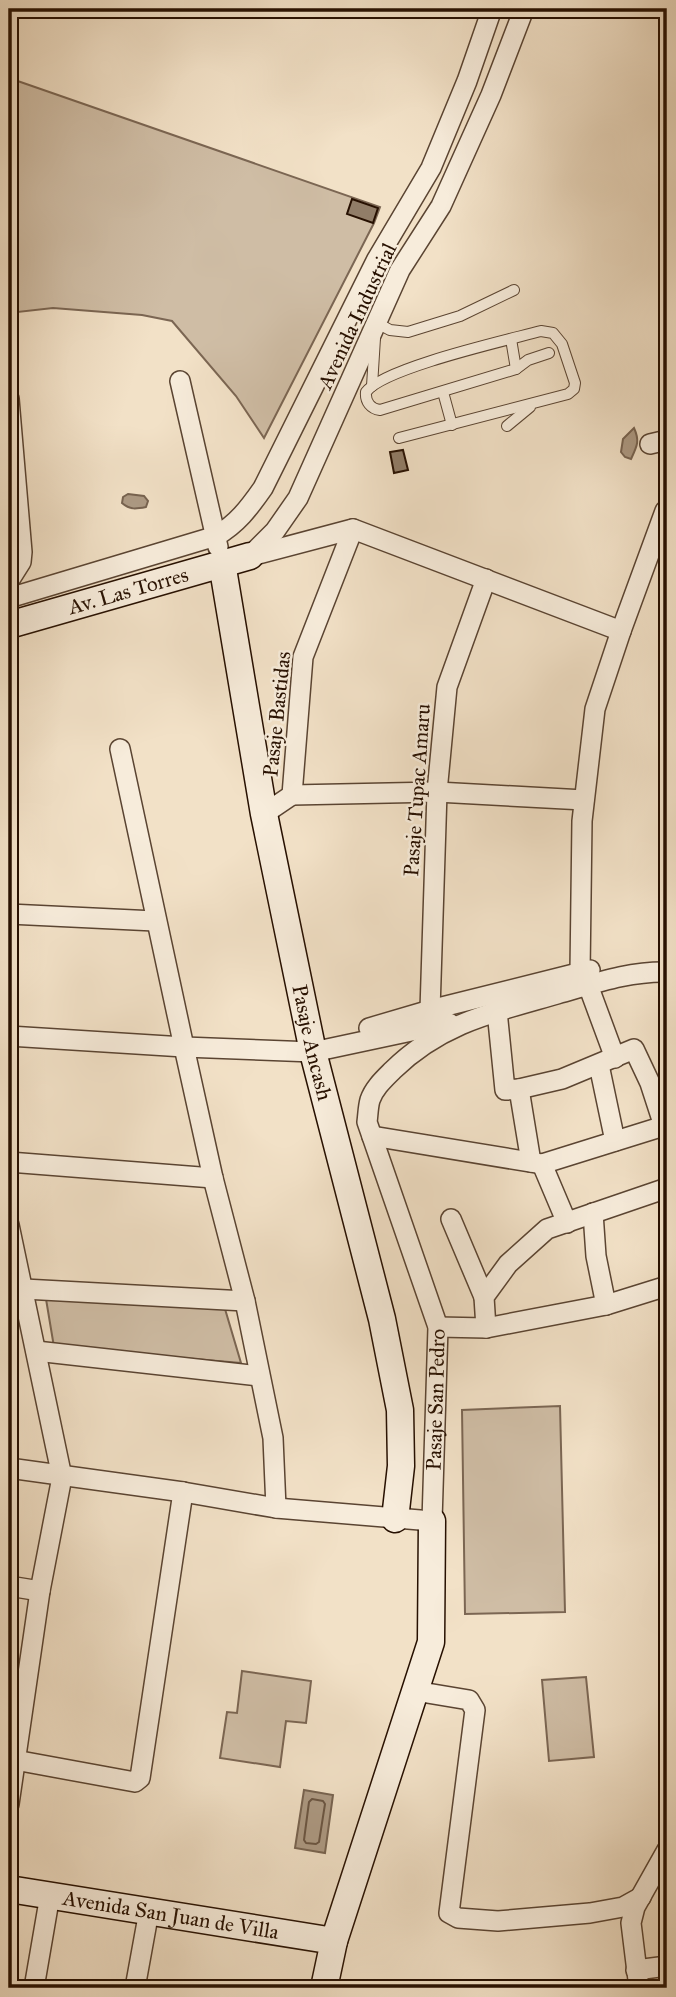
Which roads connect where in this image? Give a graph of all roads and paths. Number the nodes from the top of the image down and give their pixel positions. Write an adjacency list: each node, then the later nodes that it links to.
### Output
1 (492, 9): 18 (street)
2 (524, 9): 4 (street, Avenida Industrial)
3 (514, 290): 4 (lane)
4 (377, 322): 9 (lane); 19 (street, Avenida Industrial)
5 (511, 339): 7 (lane); 9 (lane); 12 (lane)
6 (549, 353): 7 (lane)
7 (516, 369): 10 (lane)
8 (180, 381): 18 (street)
9 (372, 386): 10 (lane)
10 (443, 392): 13 (lane)
11 (9, 399): 22 (street)
12 (533, 404): 13 (lane); 14 (lane)
13 (452, 425): 15 (lane)
14 (508, 426)
15 (399, 438)
16 (665, 511): 25 (street)
17 (353, 529): 19 (street); 21 (street); 28 (street, Pasaje Bastidas)
18 (216, 536): 20 (street); 23 (street, Av. Las Torres)
19 (250, 556): 20 (street, Av. Las Torres)
20 (222, 564): 24 (street, Av. Las Torres); 30 (street, Pasaje Ancash)
21 (486, 579): 25 (street); 27 (street, Pasaje Tupac Amaru)
22 (9, 581)
23 (9, 598)
24 (9, 625)
25 (621, 631): 29 (street)
26 (120, 749): 32 (street)
27 (437, 792): 28 (street); 29 (street); 35 (street, Pasaje Tupac Amaru)
28 (292, 795): 30 (street, Pasaje Bastidas)
29 (584, 800): 34 (street)
30 (264, 814): 39 (street, Pasaje Ancash)
31 (9, 914): 32 (street)
32 (155, 921): 38 (street)
33 (667, 972): 34 (street)
34 (584, 979): 35 (street); 36 (street, Pasaje San Pedro); 40 (street)
35 (430, 1010): 39 (street)
36 (488, 1014): 39 (street); 41 (street); 43 (street, Pasaje San Pedro)
37 (9, 1036): 38 (street)
38 (184, 1047): 39 (street); 47 (street)
39 (313, 1052): 66 (street, Pasaje Ancash)
40 (607, 1061): 41 (street); 42 (street); 44 (street)
41 (519, 1089): 46 (street)
42 (665, 1125): 44 (street)
43 (372, 1136): 46 (street); 58 (street, Pasaje San Pedro)
44 (615, 1141): 46 (street)
45 (9, 1162): 47 (street)
46 (536, 1163): 51 (street)
47 (213, 1178): 56 (street)
48 (666, 1192): 49 (street)
49 (593, 1213): 51 (street); 57 (street)
50 (451, 1219): 55 (street)
51 (567, 1223): 55 (street)
52 (9, 1224): 54 (street)
53 (667, 1286): 57 (street)
54 (24, 1289): 56 (street); 60 (street)
55 (484, 1297): 59 (street)
56 (245, 1301): 61 (street)
57 (606, 1305): 59 (street)
58 (438, 1327): 59 (street); 67 (street, Pasaje San Pedro)
59 (486, 1328)
60 (36, 1351): 61 (street); 63 (street)
61 (259, 1376): 65 (street)
62 (9, 1468): 63 (street)
63 (62, 1477): 64 (street); 69 (street)
64 (183, 1492): 65 (street); 71 (street)
65 (276, 1508): 66 (street)
66 (395, 1519): 67 (street)
67 (432, 1521): 70 (street, Pasaje San Pedro)
68 (9, 1587): 69 (street)
69 (40, 1591): 71 (street)
70 (415, 1692): 75 (street); 79 (street, Pasaje San Pedro)
71 (15, 1760): 72 (street)
72 (9, 1804)
73 (666, 1855): 75 (street)
74 (9, 1889): 77 (street, Avenida San Juan de Villa)
75 (641, 1897): 81 (street)
76 (9, 1901): 77 (street, Avenida San Juan de Villa)
77 (49, 1901): 78 (street, Avenida San Juan de Villa); 82 (street)
78 (148, 1917): 79 (street, Avenida San Juan de Villa); 83 (street)
79 (332, 1947): 84 (street, Pasaje San Pedro)
80 (667, 1966): 81 (street)
81 (637, 1979)
82 (34, 1988)
83 (135, 1988)
84 (324, 1988)

